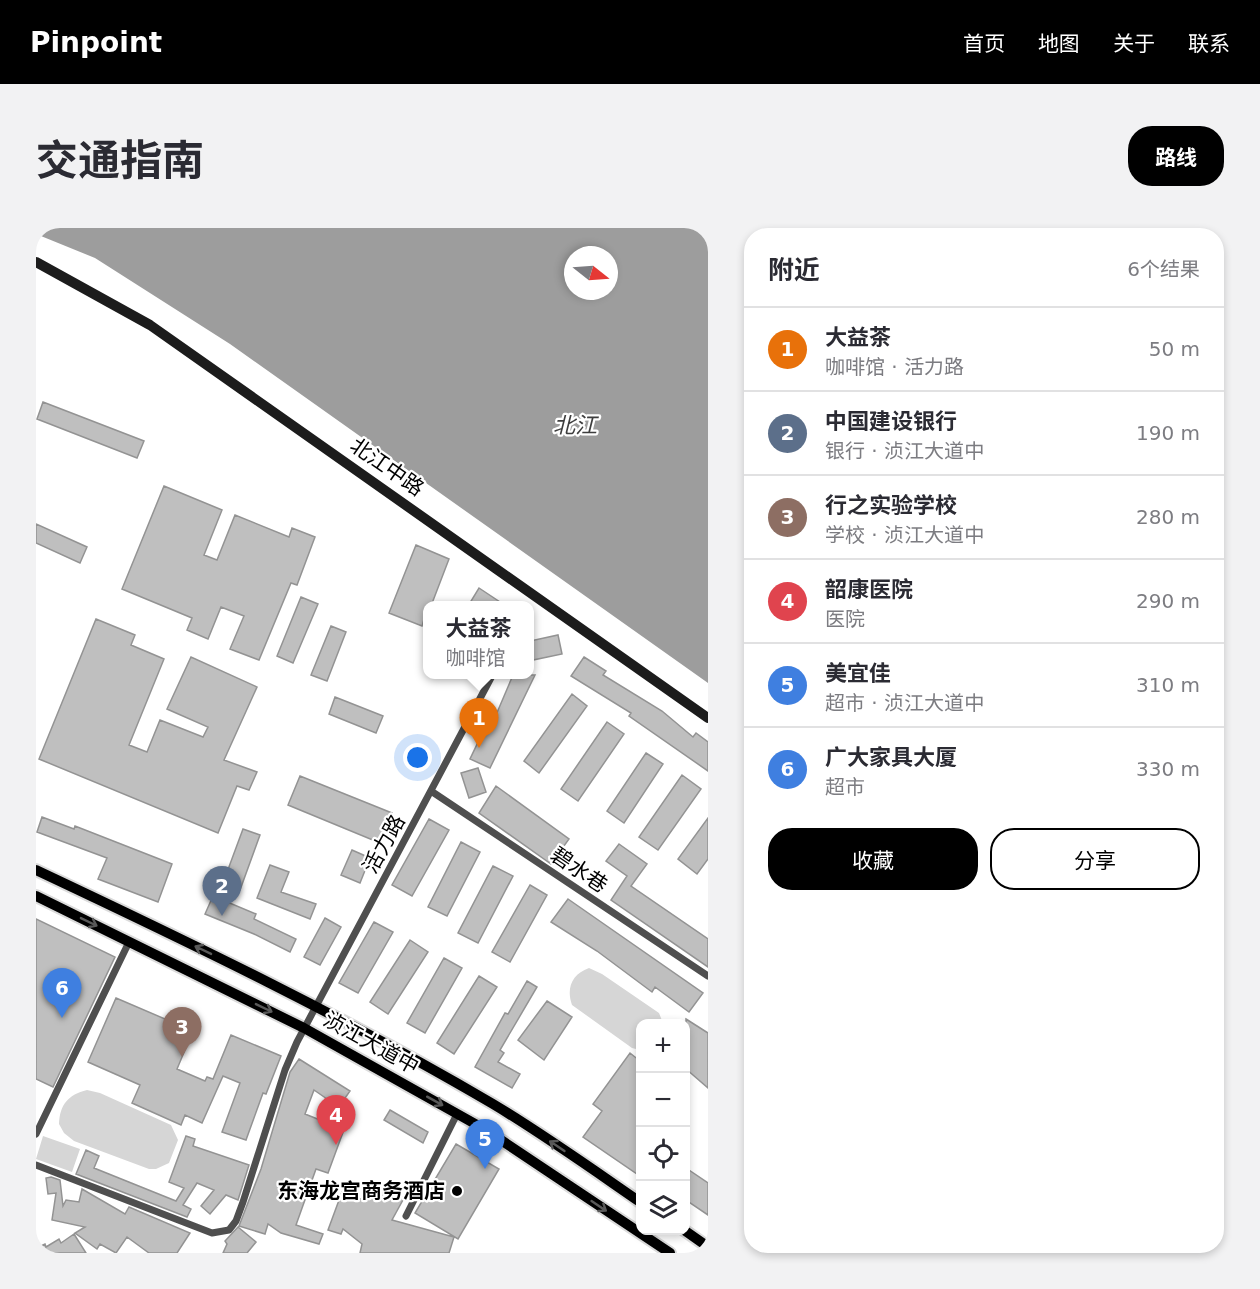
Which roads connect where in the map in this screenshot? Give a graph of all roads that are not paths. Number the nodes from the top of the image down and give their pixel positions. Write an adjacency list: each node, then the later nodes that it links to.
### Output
1 (36, 262): 2 (street, 北江中路)
2 (535, 595): 3 (street); 5 (street, 北江中路)
3 (532, 601)
4 (491, 679): 6 (street, 活力路)
5 (708, 717)
6 (431, 791): 10 (street, 碧水巷); 11 (street, 活力路)
7 (36, 870): 11 (main road, 浈江大道中, one-way to 7)
8 (36, 897): 9 (main road, 浈江大道中, one-way to 9)
9 (129, 942): 12 (main road, 浈江大道中, one-way to 12); 14 (street)
10 (708, 976)
11 (315, 1005): 12 (street, 活力路); 16 (main road, 浈江大道中, one-way to 11)
12 (304, 1028): 13 (main road, 浈江大道中, one-way to 13); 15 (street, 活力路)
13 (457, 1114): 17 (street); 20 (main road, 浈江大道中, one-way to 20)
14 (36, 1134)
15 (36, 1164)
16 (636, 1199)
17 (406, 1216)
18 (690, 1234): 19 (main road)
19 (708, 1247)
20 (670, 1253)

